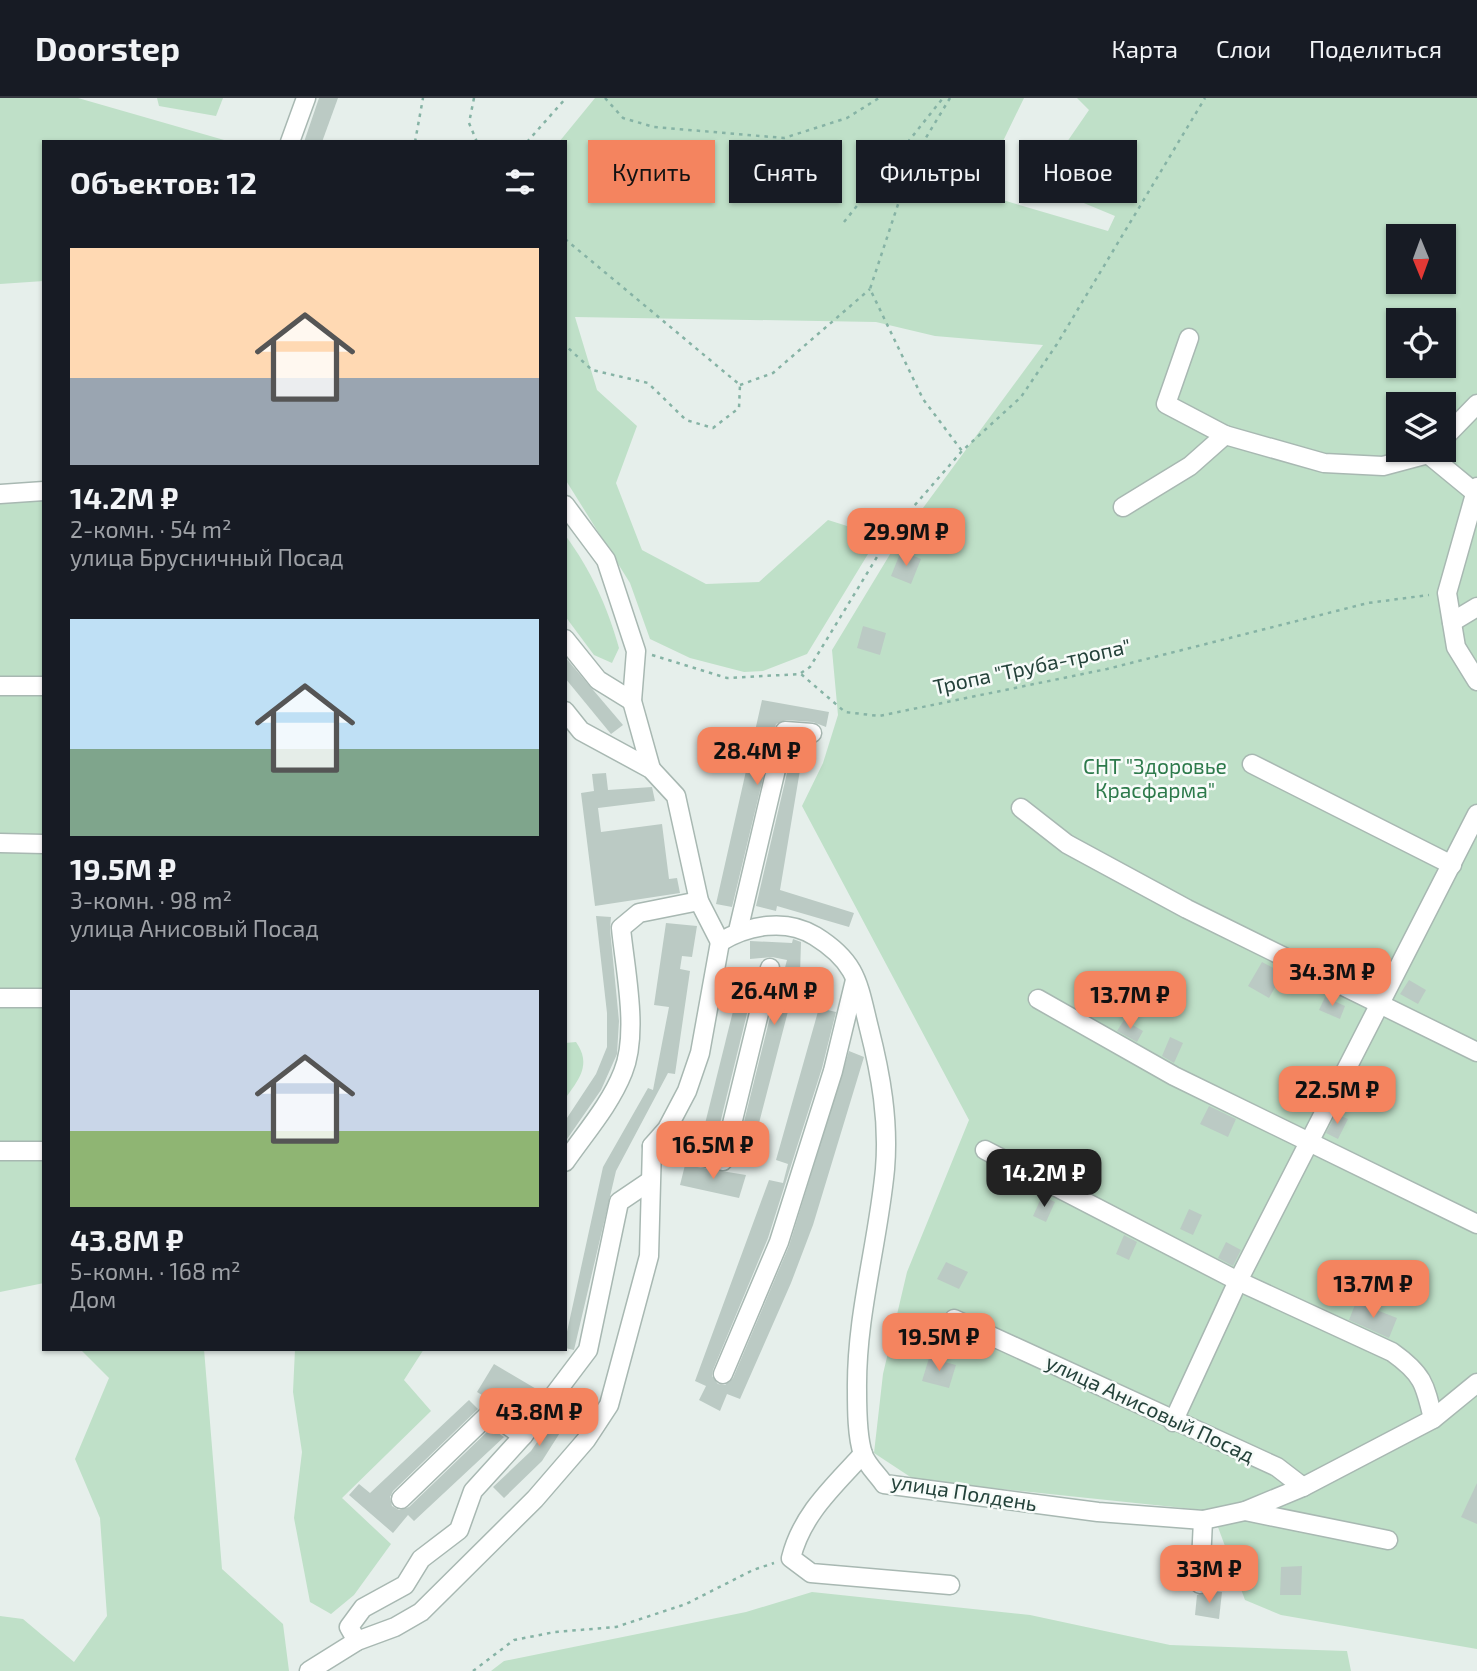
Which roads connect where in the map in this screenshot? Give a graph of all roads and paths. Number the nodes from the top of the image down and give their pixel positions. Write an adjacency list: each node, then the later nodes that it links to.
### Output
1 (306, 98): 12 (street)
2 (423, 98): 13 (path)
3 (474, 98): 14 (path)
4 (558, 98): 11 (path)
5 (566, 98): 11 (path)
6 (605, 98): 7 (path)
7 (879, 98)
8 (943, 98): 16 (path)
9 (950, 98): 18 (path)
10 (1205, 98): 25 (path)
11 (560, 103): 15 (path)
12 (291, 140)
13 (415, 140)
14 (476, 140)
15 (529, 140)
16 (844, 222)
17 (567, 241): 21 (path)
18 (870, 289): 21 (path); 25 (path)
19 (1189, 338): 24 (street)
20 (567, 347): 21 (path)
21 (740, 385)
22 (1477, 404): 23 (street)
23 (1456, 426)
24 (1225, 435): 26 (street); 32 (street)
25 (962, 451): 38 (path)
26 (1396, 462)
27 (1442, 462): 28 (street)
28 (1475, 489): 33 (street)
29 (42, 491): 30 (street)
30 (0, 494)
31 (567, 508): 37 (street)
32 (1123, 508)
33 (1447, 593): 35 (street); 38 (path, Тропа "Труба-тропа")
34 (1477, 607): 35 (street)
35 (1452, 622): 39 (street)
36 (567, 641): 42 (street)
37 (636, 652): 38 (path); 42 (street)
38 (800, 674)
39 (1477, 681)
40 (0, 686): 41 (street)
41 (42, 686)
42 (632, 702): 46 (street)
43 (567, 714): 46 (street)
44 (813, 733): 53 (street)
45 (1252, 764): 51 (street)
46 (651, 769): 52 (street)
47 (1021, 808): 60 (street)
48 (1477, 814): 51 (street)
49 (0, 843): 50 (street)
50 (42, 844)
51 (1452, 865): 60 (street)
52 (699, 901): 54 (street); 67 (street)
53 (738, 931): 54 (street, улица Полдень); 56 (street, улица Полдень)
54 (720, 942): 63 (street)
55 (769, 968): 63 (street)
56 (856, 976): 72 (street); 77 (street, улица Полдень)
57 (0, 998): 58 (street)
58 (42, 998)
59 (1038, 999): 62 (street)
60 (1380, 1004): 61 (street); 62 (street)
61 (1477, 1052)
62 (1310, 1144): 69 (street); 70 (street)
63 (652, 1146): 68 (street)
64 (985, 1150): 70 (street)
65 (0, 1151): 66 (street)
66 (42, 1151)
67 (567, 1159)
68 (650, 1181): 76 (street); 86 (street)
69 (1477, 1224)
70 (1238, 1280): 74 (street); 75 (street)
71 (954, 1319): 75 (street, улица Анисовый Посад)
72 (723, 1374)
73 (1477, 1383): 74 (street, улица Полдень)
74 (1433, 1419): 78 (street, улица Полдень)
75 (1173, 1422): 78 (street, улица Анисовый Посад)
76 (523, 1436): 79 (street); 86 (street)
77 (863, 1454): 81 (street, улица Полдень); 83 (street)
78 (1303, 1487): 80 (street, улица Полдень)
79 (401, 1499)
80 (1245, 1511): 81 (street, улица Полдень); 82 (street)
81 (1203, 1520): 84 (street)
82 (1388, 1540)
83 (791, 1558): 85 (street); 88 (path)
84 (1200, 1584)
85 (950, 1585)
86 (357, 1641): 87 (street)
87 (309, 1671)
88 (473, 1671)

